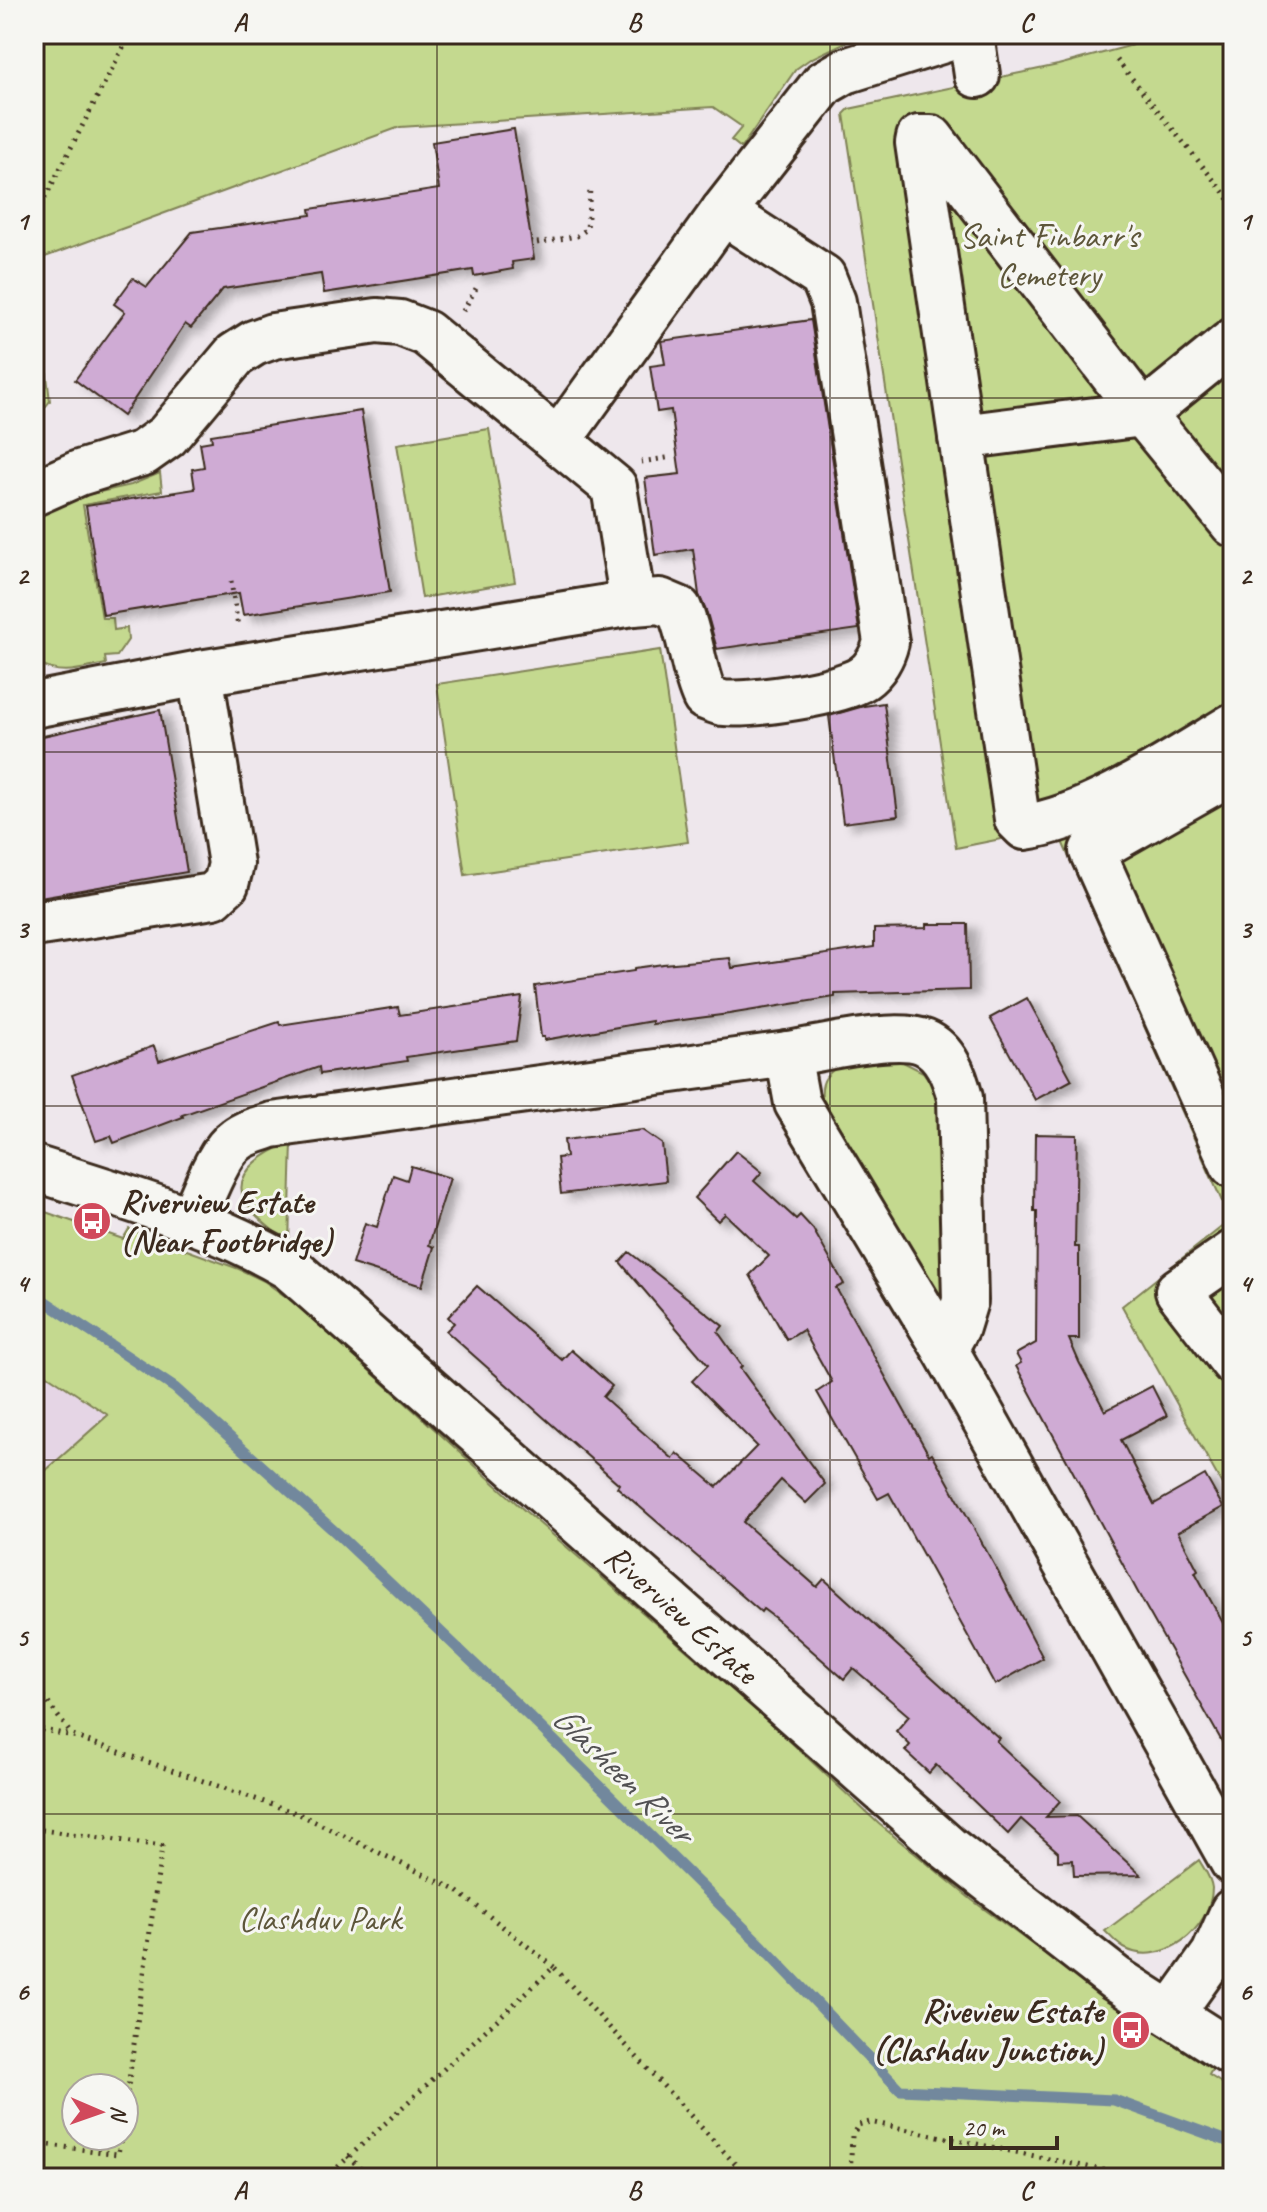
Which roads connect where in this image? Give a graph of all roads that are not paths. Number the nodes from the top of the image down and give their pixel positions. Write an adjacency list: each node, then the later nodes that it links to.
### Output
1 (963, 34): 2 (street)
2 (723, 212): 6 (street); 9 (street)
3 (1233, 341): 4 (street)
4 (1143, 414): 5 (street); 5 (street); 8 (street)
5 (961, 437): 12 (street)
6 (558, 441): 7 (street); 9 (street)
7 (34, 493)
8 (1233, 524)
9 (633, 603): 10 (street)
10 (200, 673): 11 (street); 14 (street)
11 (34, 705)
12 (1233, 726)
13 (1233, 771): 16 (street)
14 (34, 924)
15 (788, 1054): 18 (street); 20 (street); 20 (street)
16 (1233, 1165)
17 (34, 1168): 18 (street, Riverview Estate)
18 (192, 1219): 25 (street, Riverview Estate)
19 (1233, 1253): 21 (street)
20 (945, 1349): 22 (street)
21 (1233, 1362)
22 (1233, 1862)
23 (1233, 1911): 24 (street)
24 (1224, 1956): 25 (street)
25 (1171, 2014): 26 (street, Riverview Estate)
26 (1233, 2054)

